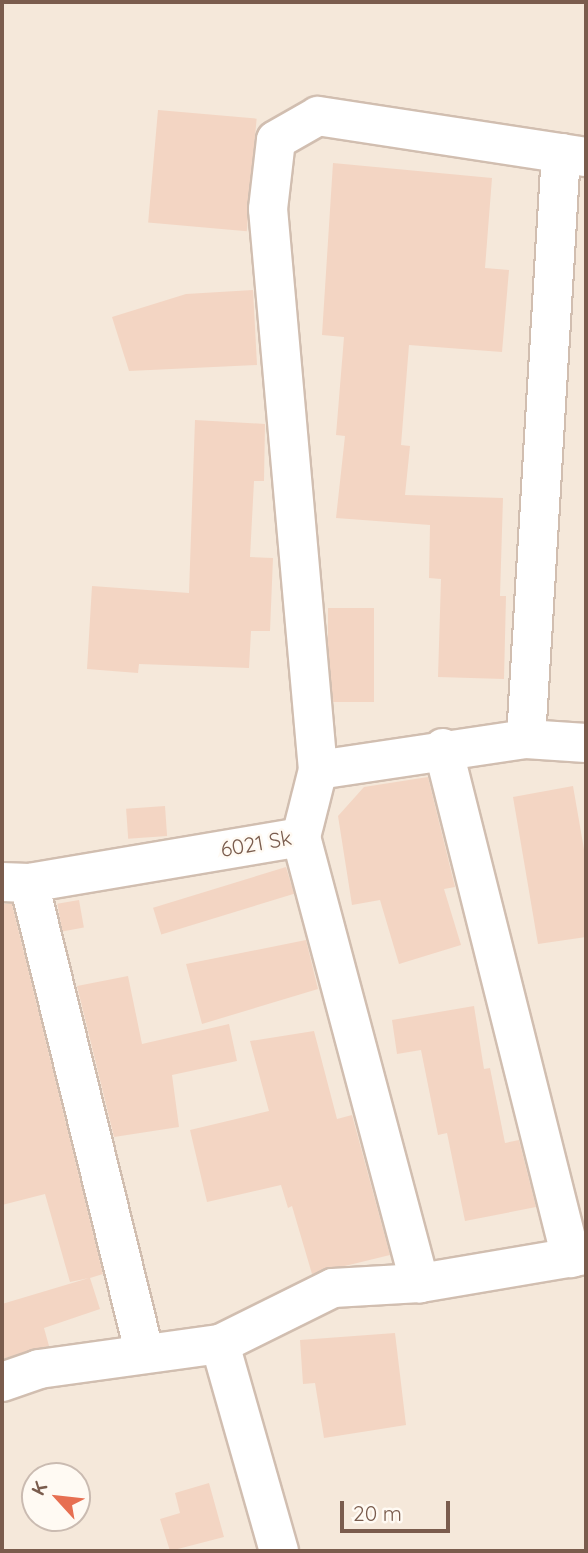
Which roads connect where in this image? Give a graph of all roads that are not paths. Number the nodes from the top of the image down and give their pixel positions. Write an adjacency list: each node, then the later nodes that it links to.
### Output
1 (574, 155): 2 (street); 5 (street, 6021 Sk)
2 (526, 739): 3 (street); 4 (street)
3 (586, 743)
4 (443, 748): 5 (street); 8 (street)
5 (318, 770): 6 (street, 6021 Sk)
6 (301, 837): 7 (street, 6021 Sk); 9 (street)
7 (15, 883): 11 (street)
8 (579, 1256): 9 (street)
9 (420, 1283): 10 (street)
10 (219, 1344): 11 (street); 13 (street)
11 (144, 1351): 12 (street)
12 (2, 1382)
13 (279, 1551)

